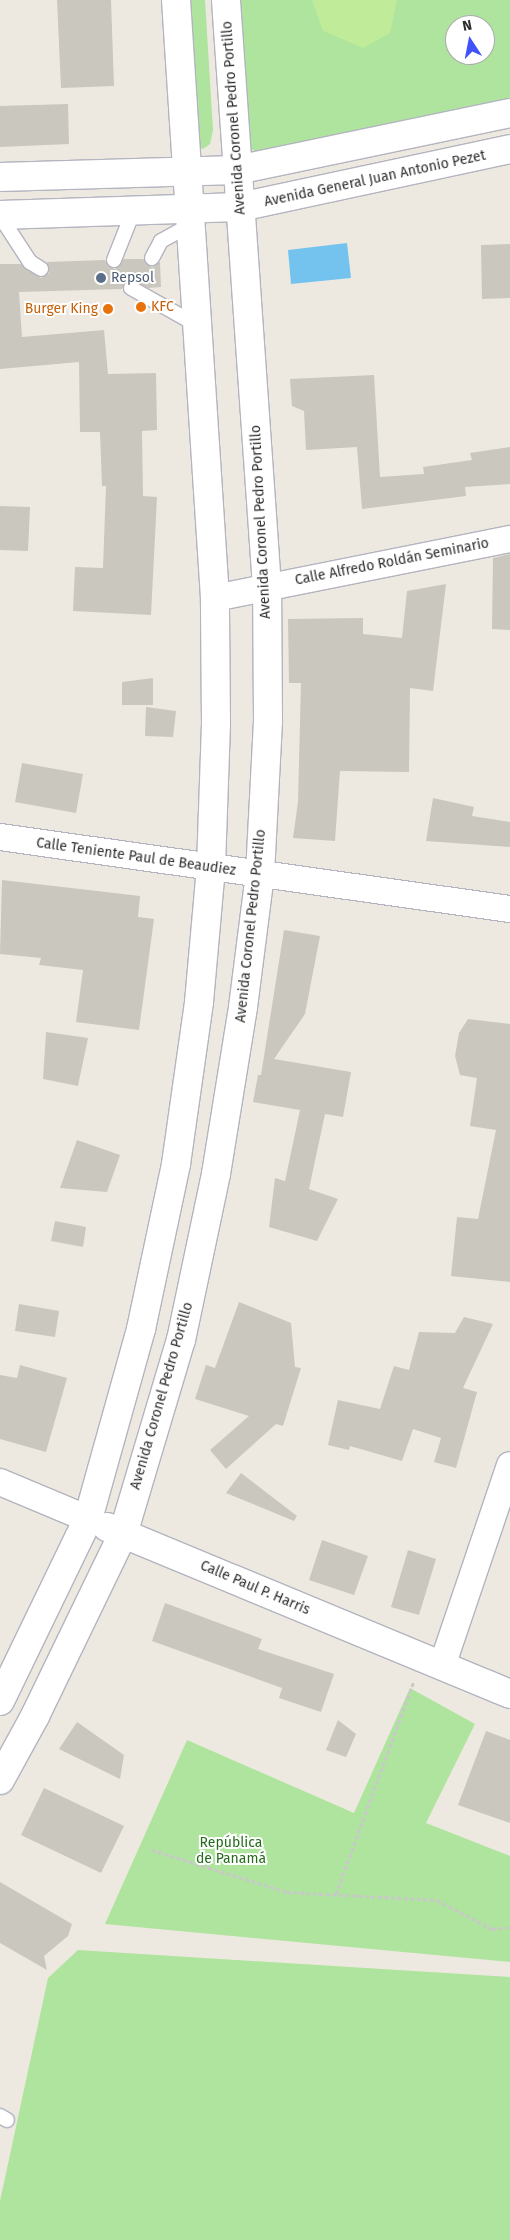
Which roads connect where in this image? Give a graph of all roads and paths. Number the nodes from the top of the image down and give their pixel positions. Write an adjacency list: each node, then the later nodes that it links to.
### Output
1 (176, 0): 6 (main road)
2 (226, 0): 5 (main road, Avenida Coronel Pedro Portillo)
3 (510, 113): 5 (main road)
4 (510, 149): 8 (main road, Avenida General Juan Antonio Pezet)
5 (237, 170): 6 (main road); 8 (main road, Avenida Coronel Pedro Portillo)
6 (188, 172): 7 (main road); 11 (main road)
7 (0, 177)
8 (240, 207): 11 (main road, Avenida General Juan Antonio Pezet); 18 (main road, Avenida Coronel Pedro Portillo)
9 (133, 212): 10 (main road, Avenida General Juan Antonio Pezet); 11 (main road, Avenida General Juan Antonio Pezet); 13 (lane)
10 (0, 216): 14 (lane)
11 (191, 217): 12 (lane); 16 (main road)
12 (152, 258)
13 (114, 260)
14 (41, 269)
15 (131, 288): 16 (lane)
16 (197, 325): 19 (main road)
17 (510, 539): 18 (street, Calle Alfredo Roldán Seminario)
18 (267, 587): 19 (street, Calle Alfredo Roldán Seminario); 22 (main road, Avenida Coronel Pedro Portillo)
19 (216, 598): 21 (main road)
20 (0, 838): 21 (street, Calle Teniente Paul de Beaudiez)
21 (211, 867): 22 (street, Calle Teniente Paul de Beaudiez); 26 (main road)
22 (260, 874): 23 (street, Calle Teniente Paul de Beaudiez); 27 (main road, Avenida Coronel Pedro Portillo)
23 (510, 908)
24 (510, 1465): 28 (street)
25 (0, 1482): 26 (street, Calle Paul P. Harris)
26 (88, 1519): 27 (main road, Calle Paul P. Harris); 30 (main road)
27 (123, 1534): 28 (main road, Calle Paul P. Harris); 31 (main road, Avenida Coronel Pedro Portillo)
28 (432, 1662): 29 (main road, Calle Paul P. Harris); 33 (path)
29 (510, 1694)
30 (0, 1701)
31 (0, 1780)
32 (152, 1850): 33 (path)
33 (336, 1894): 34 (path)
34 (510, 1927)

